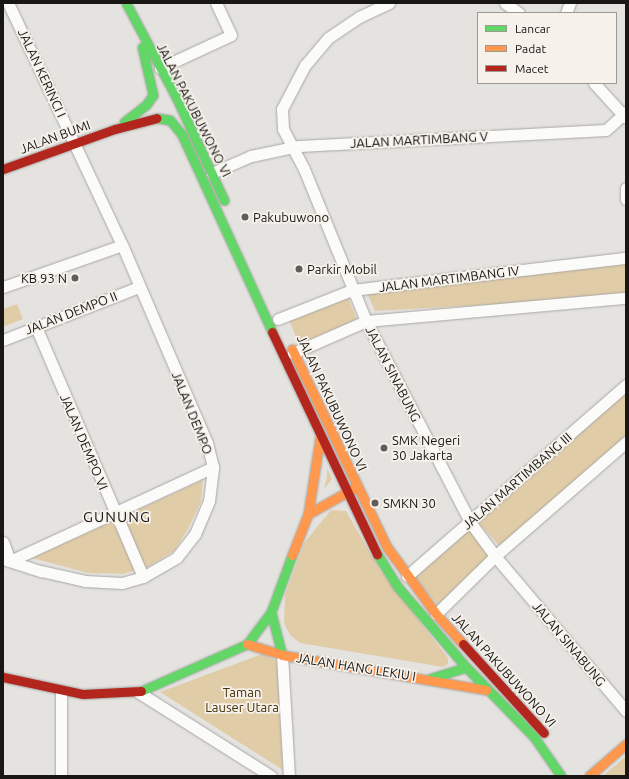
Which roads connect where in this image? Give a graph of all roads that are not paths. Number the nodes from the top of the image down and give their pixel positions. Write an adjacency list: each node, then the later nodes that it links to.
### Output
1 (8, 3): 12 (street, JALAN KERINCI I)
2 (126, 3): 7 (main road, JALAN PAKUBUWONO VI)
3 (216, 3): 8 (street)
4 (389, 3): 13 (street, JALAN SINABUNG)
5 (505, 3): 6 (street)
6 (518, 12)
7 (139, 31): 8 (main road, JALAN PAKUBUWONO VI); 11 (main road)
8 (160, 68): 15 (main road, JALAN PAKUBUWONO VI)
9 (595, 84): 10 (street)
10 (625, 115): 13 (street, JALAN MARTIMBANG V)
11 (115, 129): 12 (main road, JALAN BUMI); 32 (main road, JALAN PAKUBUWONO VI)
12 (74, 144): 14 (main road, JALAN BUMI); 19 (street, JALAN DEMPO)
13 (293, 147): 15 (street, JALAN MARTIMBANG V); 23 (street, JALAN SINABUNG)
14 (3, 169)
15 (212, 173): 18 (main road, JALAN PAKUBUWONO VI)
16 (626, 188): 17 (street)
17 (626, 199)
18 (227, 207)
19 (122, 245): 21 (street); 22 (street, JALAN DEMPO)
20 (626, 258): 23 (street, JALAN MARTIMBANG IV)
21 (3, 287)
22 (138, 287): 27 (street, JALAN DEMPO II); 34 (street, JALAN DEMPO)
23 (352, 290): 25 (street, JALAN MARTIMBANG IV); 26 (street, JALAN SINABUNG)
24 (626, 298): 26 (street)
25 (278, 319)
26 (366, 321): 30 (street); 39 (street, JALAN SINABUNG)
27 (36, 327): 29 (street, JALAN DEMPO II); 37 (street, JALAN DEMPO VI)
28 (287, 339): 30 (main road, JALAN PAKUBUWONO VI)
29 (3, 340)
30 (293, 353): 35 (main road, JALAN PAKUBUWONO VI)
31 (626, 385): 39 (street, JALAN MARTIMBANG III)
32 (320, 437): 36 (main road, JALAN PAKUBUWONO VI); 38 (main road)
33 (626, 442): 41 (street)
34 (213, 467): 37 (street); 44 (street, JALAN DEMPO)
35 (357, 487): 36 (main road); 43 (main road, JALAN PAKUBUWONO VI)
36 (346, 492): 38 (main road); 49 (main road, JALAN PAKUBUWONO VI)
37 (114, 514): 42 (street); 44 (street, JALAN DEMPO VI)
38 (308, 514): 45 (main road)
39 (470, 522): 41 (street, JALAN SINABUNG); 43 (street, JALAN MARTIMBANG III)
40 (3, 542): 42 (street)
41 (495, 556): 46 (street); 55 (street, JALAN SINABUNG)
42 (6, 560): 44 (street, JALAN DEMPO)
43 (407, 576): 46 (main road, JALAN PAKUBUWONO VI)
44 (143, 578)
45 (271, 612): 47 (main road); 48 (main road)
46 (436, 614): 56 (main road, JALAN PAKUBUWONO VI)
47 (247, 644): 48 (main road, JALAN HANG LEKIU I); 54 (main road)
48 (282, 655): 51 (main road, JALAN HANG LEKIU I); 60 (street, JALAN HANG LEKIU I)
49 (466, 667): 51 (main road, JALAN HANG LEKIU I); 52 (main road, JALAN PAKUBUWONO VI)
50 (3, 677): 53 (main road)
51 (430, 678): 52 (main road, JALAN HANG LEKIU I)
52 (486, 690): 61 (main road, JALAN PAKUBUWONO VI)
53 (61, 691): 54 (main road); 58 (street)
54 (138, 692): 59 (street)
55 (626, 711)
56 (550, 742)
57 (626, 744): 62 (main road)
58 (60, 776)
59 (271, 776)
60 (289, 776)
61 (561, 776)
62 (589, 776)

